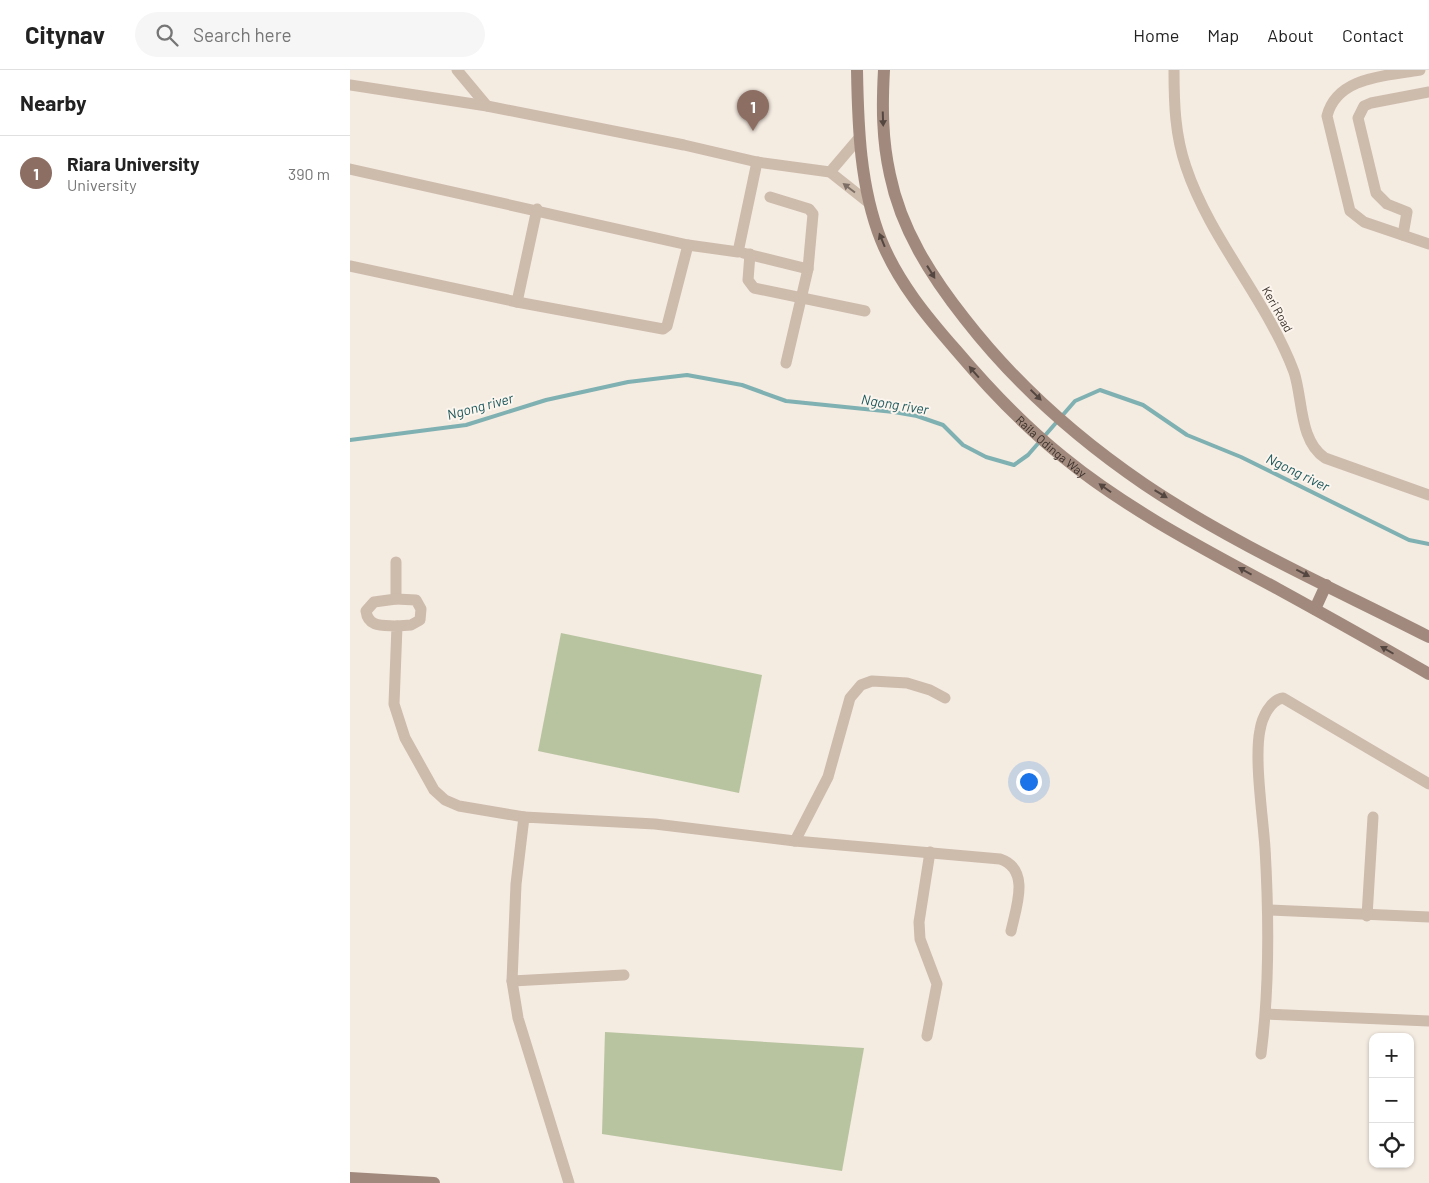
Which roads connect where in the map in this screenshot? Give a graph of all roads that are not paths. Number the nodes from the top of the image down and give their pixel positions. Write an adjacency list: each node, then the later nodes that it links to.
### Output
1 (457, 70): 8 (street)
2 (857, 70): 9 (main road, Raila Odinga Way)
3 (884, 70): 28 (main road, Raila Odinga Way, one-way to 28)
4 (1174, 70): 26 (street, Keri Road)
5 (1420, 70): 16 (street)
6 (350, 85): 8 (street)
7 (1429, 92): 16 (street)
8 (487, 106): 10 (street)
9 (859, 138): 12 (street); 14 (main road, Raila Odinga Way)
10 (757, 162): 12 (street); 19 (street)
11 (350, 169): 15 (street)
12 (830, 172): 14 (street, one-way to 12)
13 (770, 197): 21 (street)
14 (869, 203): 30 (main road, Raila Odinga Way, one-way to 14)
15 (537, 209): 18 (street); 23 (street)
16 (1403, 235): 17 (street)
17 (1429, 244)
18 (688, 245): 19 (street); 23 (street)
19 (744, 253): 21 (street); 22 (street)
20 (350, 266): 23 (street)
21 (808, 269): 22 (street)
22 (801, 298): 24 (street); 25 (street)
23 (517, 302)
24 (865, 311)
25 (786, 363)
26 (1429, 494)
27 (396, 562): 29 (street)
28 (1326, 585): 30 (main road); 32 (main road, Raila Odinga Way)
29 (396, 599): 31 (street); 31 (street)
30 (1315, 609): 33 (main road, Raila Odinga Way, one-way to 30)
31 (397, 626): 36 (street)
32 (1429, 637)
33 (1429, 674)
34 (945, 698): 38 (street)
35 (1429, 784): 40 (street)
36 (524, 817): 38 (street); 45 (street)
37 (1373, 817): 41 (street)
38 (795, 841): 39 (street)
39 (930, 852): 43 (street); 48 (street)
40 (1268, 910): 41 (street); 46 (street)
41 (1367, 916): 42 (street)
42 (1429, 917)
43 (1011, 931)
44 (624, 975): 45 (street)
45 (512, 981): 52 (street)
46 (1266, 1014): 47 (street); 49 (street)
47 (1429, 1021)
48 (927, 1036)
49 (1261, 1054)
50 (350, 1178): 51 (main road)
51 (434, 1183)
52 (569, 1183)

